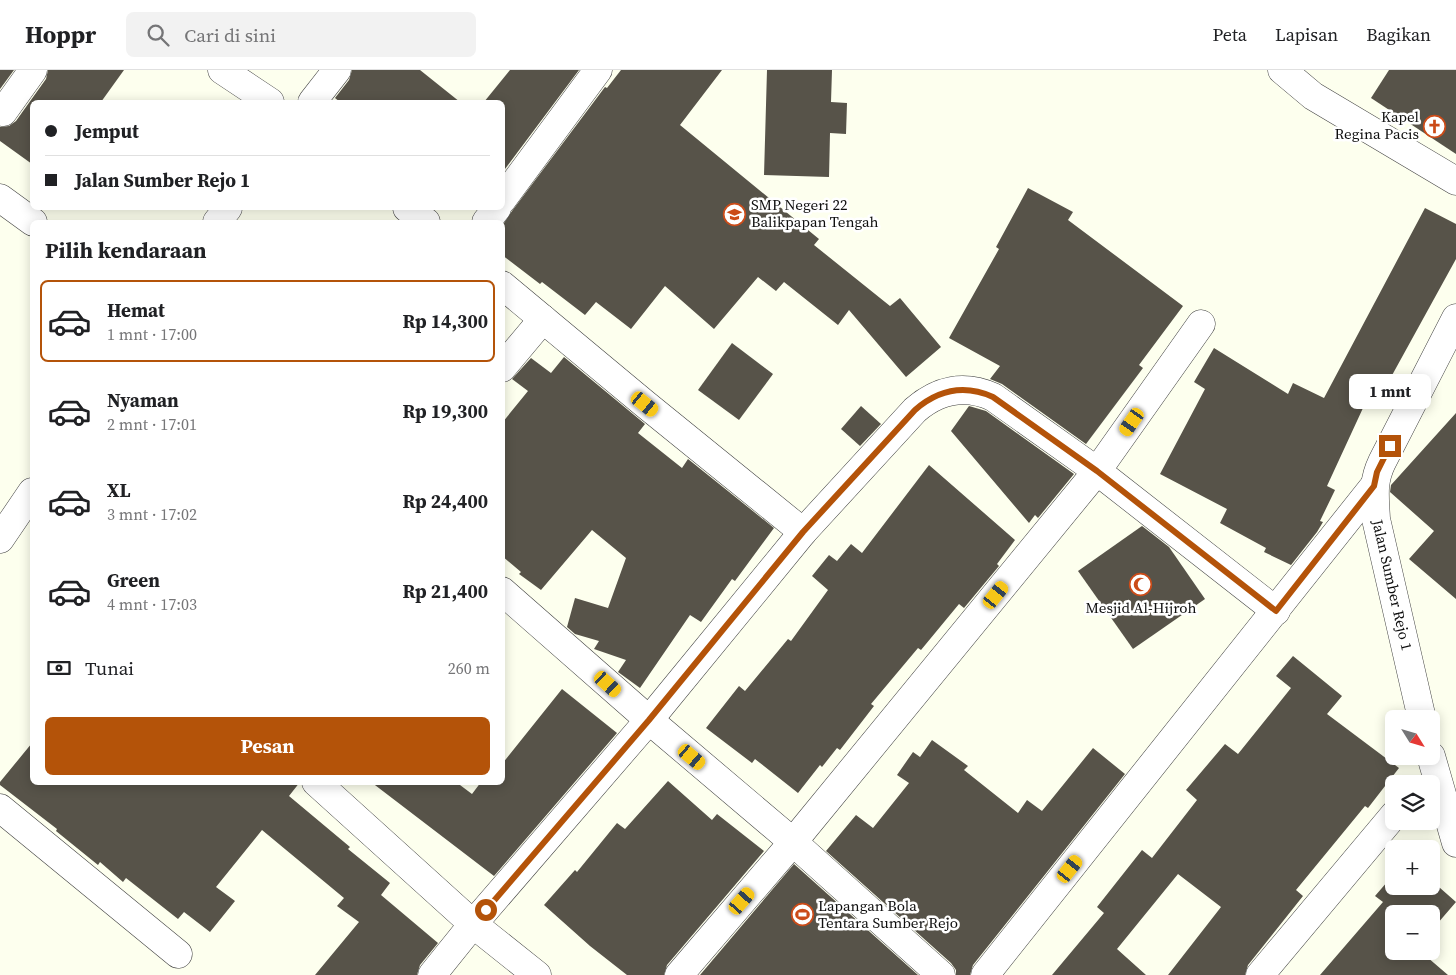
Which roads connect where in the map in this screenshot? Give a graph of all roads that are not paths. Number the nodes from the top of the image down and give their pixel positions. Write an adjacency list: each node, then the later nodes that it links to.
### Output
1 (33, 70): 8 (street)
2 (222, 70): 6 (street)
3 (337, 70): 7 (street)
4 (598, 70): 10 (street)
5 (1282, 70): 9 (street)
6 (267, 100)
7 (314, 100)
8 (3, 112)
9 (1456, 181)
10 (505, 196)
11 (0, 198): 14 (street)
12 (226, 210): 15 (street)
13 (495, 210): 16 (street)
14 (30, 220)
15 (219, 220)
16 (488, 220)
17 (505, 287): 19 (street)
18 (1456, 318): 23 (street, Jalan Sumber Rejo 1)
19 (543, 319): 21 (street); 26 (street)
20 (1201, 324): 22 (street)
21 (505, 364)
22 (1097, 471): 26 (street); 28 (street); 35 (street)
23 (1374, 486): 28 (street); 29 (street, Jalan Sumber Rejo 1)
24 (30, 497): 25 (street)
25 (16, 530)
26 (803, 532): 30 (street)
27 (506, 600): 30 (street)
28 (1276, 611): 43 (street)
29 (1420, 710)
30 (649, 720): 35 (street); 37 (street)
31 (1428, 769): 36 (street)
32 (319, 785): 37 (street)
33 (0, 808): 38 (street)
34 (1385, 826): 44 (street)
35 (793, 842): 41 (street); 42 (street)
36 (1456, 843)
37 (473, 924): 39 (street); 40 (street)
38 (178, 954)
39 (432, 975)
40 (537, 975)
41 (679, 975)
42 (941, 975)
43 (985, 975)
44 (1260, 975)

